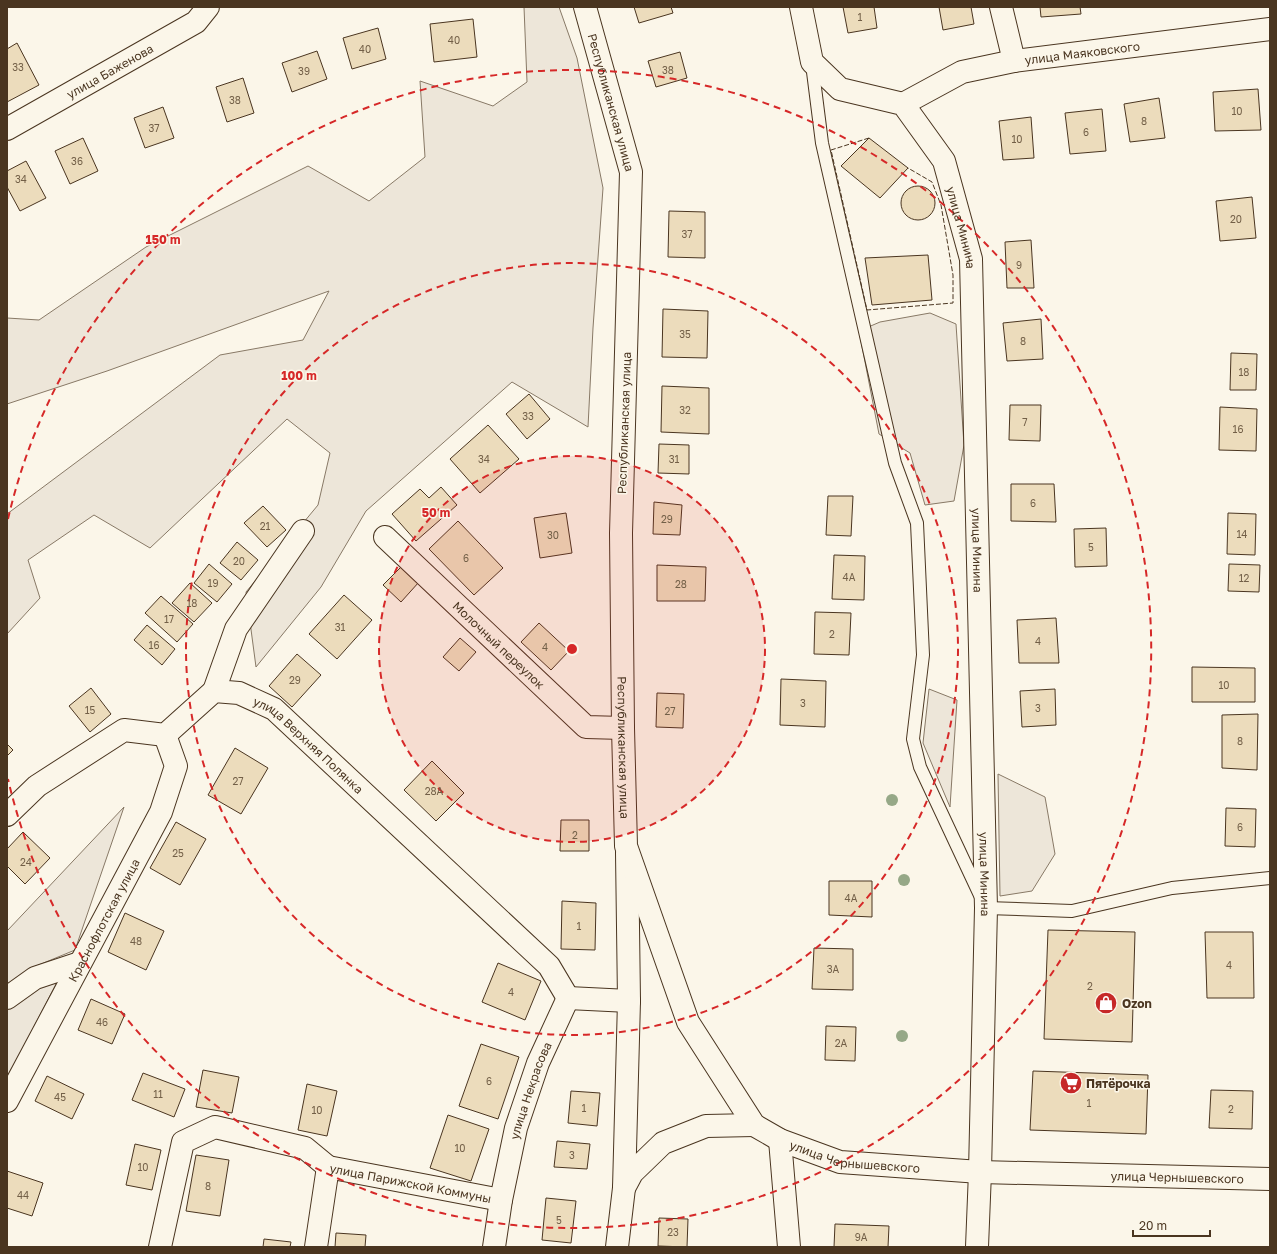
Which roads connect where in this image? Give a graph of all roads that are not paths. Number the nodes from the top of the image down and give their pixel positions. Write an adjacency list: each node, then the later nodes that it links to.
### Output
1 (208, 7): 9 (street, улица Баженова)
2 (585, 7): 13 (street, Республиканская улица)
3 (801, 7): 7 (street)
4 (1001, 7): 6 (street)
5 (1270, 29): 6 (street, улица Маяковского)
6 (1014, 61): 8 (street, улица Маяковского)
7 (812, 62): 8 (street); 18 (lane)
8 (903, 104): 18 (street, улица Минина)
9 (7, 129)
10 (303, 531): 12 (street)
11 (385, 537): 13 (street, Молочный переулок)
12 (214, 690): 14 (street); 21 (street, улица Верхняя Полянка)
13 (623, 728): 16 (street, Республиканская улица)
14 (165, 735): 15 (street); 19 (street, Краснофлотская улица)
15 (7, 815)
16 (626, 846): 22 (street, Республиканская улица); 24 (street, улица Чернышевского)
17 (1270, 878): 18 (lane)
18 (986, 908): 27 (street, улица Минина)
19 (80, 963): 20 (street); 23 (street, Краснофлотская улица)
20 (7, 998)
21 (568, 998): 22 (street); 30 (street, улица Некрасова)
22 (629, 1001): 29 (street, Республиканская улица)
23 (7, 1101)
24 (754, 1124): 25 (street, улица Чернышевского); 29 (street)
25 (780, 1140): 27 (street, улица Чернышевского); 35 (street)
26 (328, 1167): 30 (street, улица Парижской Коммуны); 31 (street); 32 (street, улица Парижской Коммуны)
27 (980, 1172): 28 (street, улица Чернышевского); 36 (street, улица Минина)
28 (1270, 1179)
29 (624, 1188): 34 (street)
30 (501, 1200): 33 (street, улица Некрасова)
31 (160, 1247)
32 (316, 1247)
33 (494, 1247)
34 (617, 1247)
35 (789, 1247)
36 (977, 1247)

